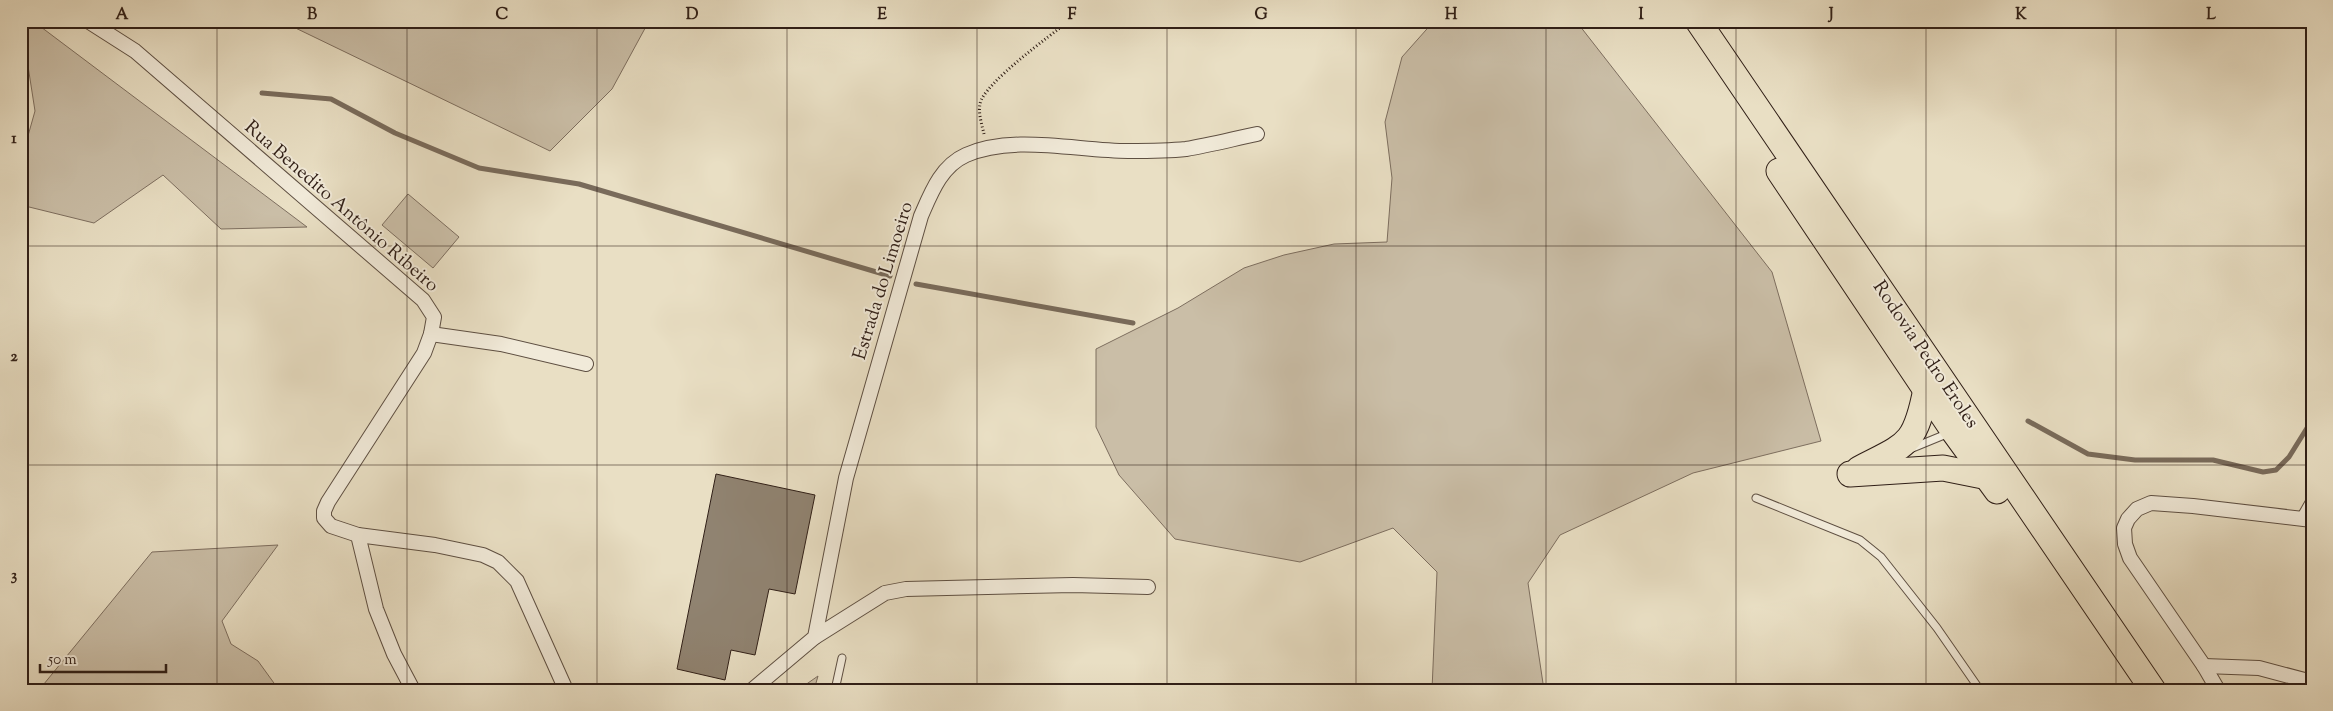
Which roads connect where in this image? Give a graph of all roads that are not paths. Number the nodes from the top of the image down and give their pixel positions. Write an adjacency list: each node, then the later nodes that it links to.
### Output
1 (88, 21): 5 (street, Rua Benedito Antônio Ribeiro)
2 (1679, 21): 7 (highway, Rodovia Pedro Eroles)
3 (1698, 21): 26 (highway, Rodovia Pedro Eroles)
4 (1257, 134): 16 (street, Estrada do Limoeiro)
5 (431, 334): 6 (street); 14 (street, Rua Benedito Antônio Ribeiro)
6 (586, 364)
7 (1926, 389): 8 (highway, Rodovia Pedro Eroles); 9 (highway)
8 (1954, 432): 9 (lane); 10 (highway, Rodovia Pedro Eroles)
9 (1850, 474): 10 (highway)
10 (1988, 477): 25 (highway, Rodovia Pedro Eroles)
11 (1756, 498): 24 (lane)
12 (2312, 504): 13 (street)
13 (2308, 519): 18 (street)
14 (358, 535): 20 (street); 21 (street, Rua Benedito Antônio Ribeiro)
15 (1148, 586): 16 (street)
16 (815, 638): 22 (street)
17 (842, 658): 23 (lane)
18 (2204, 666): 19 (street); 27 (street)
19 (2312, 682)
20 (413, 690)
21 (566, 690)
22 (752, 690)
23 (835, 690)
24 (1980, 690)
25 (2132, 690)
26 (2153, 690)
27 (2218, 690)

